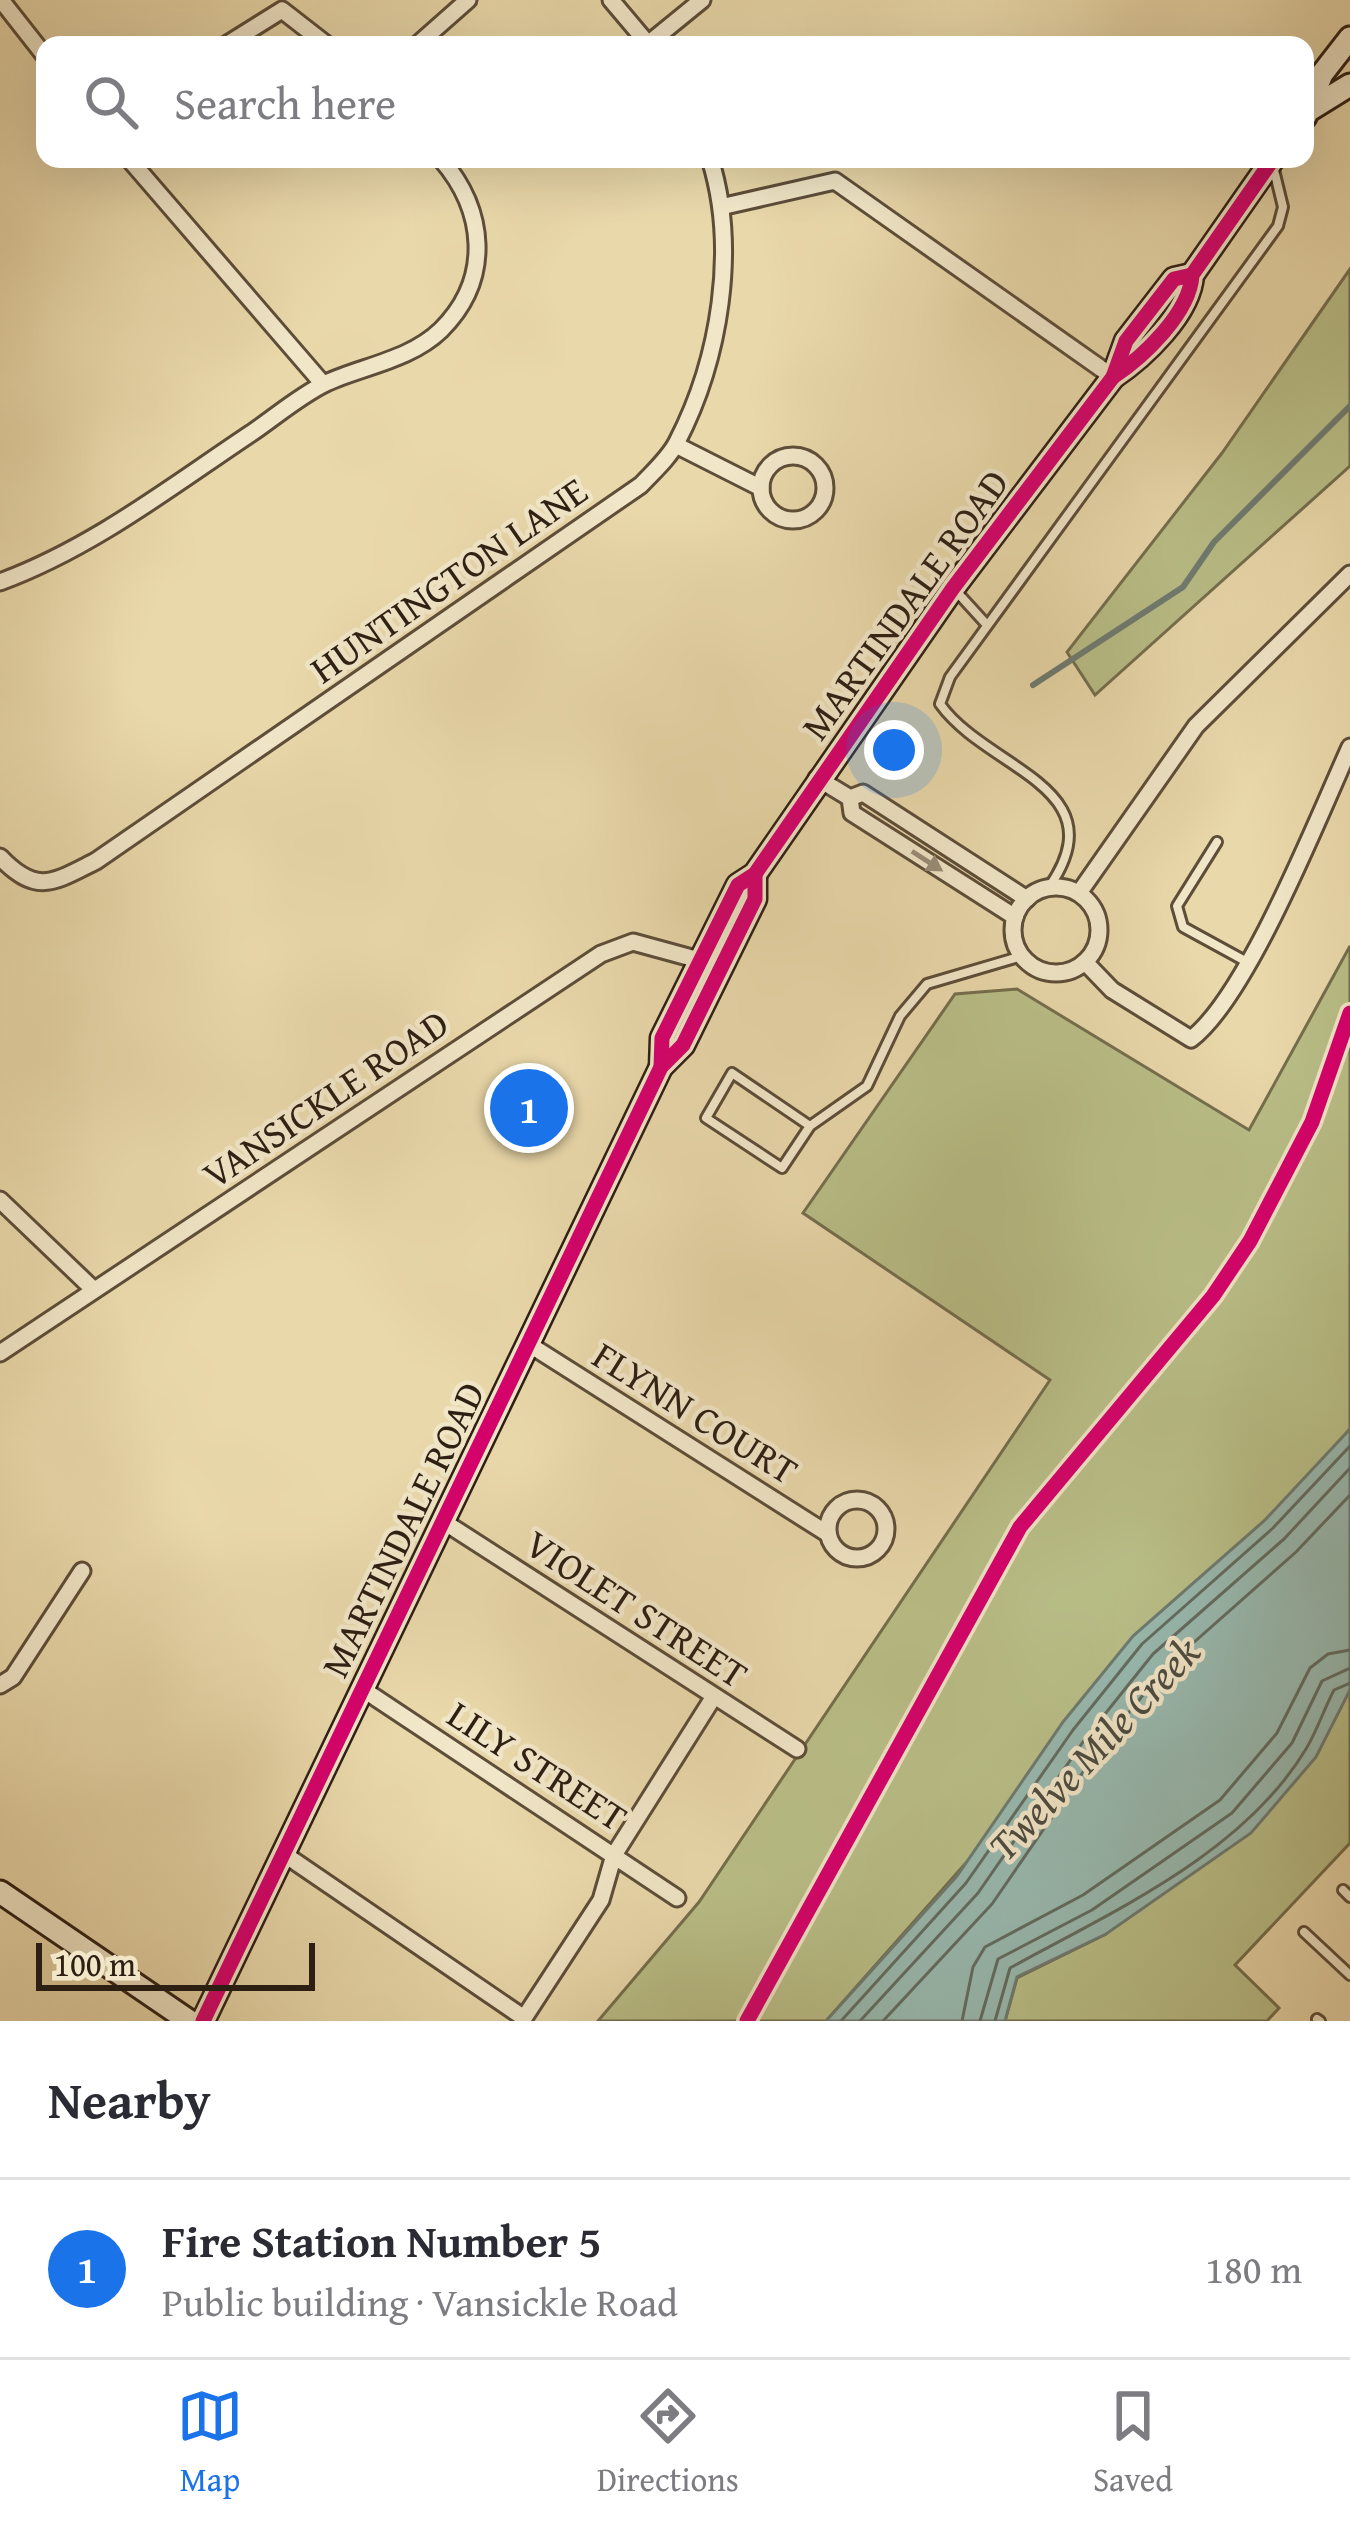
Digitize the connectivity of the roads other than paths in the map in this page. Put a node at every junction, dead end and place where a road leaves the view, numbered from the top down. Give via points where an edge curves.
1 (1, 0) edge
2 (468, 0) edge
3 (611, 0) edge
4 (702, 0) edge
5 (241, 36) edge
6 (316, 36) edge
7 (427, 36) edge
8 (641, 36) edge
9 (659, 36) edge
10 (1350, 38) edge
11 (36, 45) edge
12 (1350, 85) edge
13 (1314, 96) edge
14 (1314, 109) edge
15 (136, 168) edge
16 (449, 168) edge
17 (713, 168) edge
18 (1266, 168) edge
19 (1274, 168) edge
20 (725, 206) junction
21 (1113, 377) junction
22 (323, 384) junction
23 (676, 446) junction
24 (761, 488) junction
25 (1348, 578) edge
26 (0, 582) edge
27 (953, 588) junction
28 (987, 625) junction
29 (1350, 747) edge
30 (817, 778) junction
31 (850, 798) junction
32 (1217, 842) dead end
33 (0, 857) edge
34 (755, 874) junction
35 (1049, 887) junction
36 (1079, 893) junction
37 (1027, 898) junction
38 (1015, 917) junction
39 (1022, 956) junction
40 (699, 960) junction
41 (1085, 962) junction
42 (1247, 962) junction
43 (661, 1067) junction
44 (810, 1126) junction
45 (0, 1200) edge
46 (94, 1290) junction
47 (530, 1345) junction
48 (0, 1353) edge
49 (441, 1520) junction
50 (828, 1534) dead end
51 (82, 1571) dead end
52 (0, 1685) edge
53 (361, 1688) junction
54 (713, 1698) junction
55 (797, 1749) dead end
56 (281, 1852) junction
57 (614, 1855) junction
58 (0, 1892) edge
59 (677, 1898) dead end
60 (1304, 1932) dead end
61 (1350, 1975) edge
62 (188, 2021) edge
63 (203, 2021) edge

1 - 11 street
2 - 7 street
3 - 8 street
4 - 9 street
5 - 6 street via 283,10
10 - 13 main road
12 - 14 main road
15 - 22 street
16 - 22 street via 477,216 479,254 460,303 406,354
17 - 20 street, HUNTINGTON LANE
18 - 21 main road, MARTINDALE ROAD via 1192,275 1174,279 1126,341
19 - 28 lane via 1283,207 1278,226
20 - 21 street via 835,181
20 - 23 street, HUNTINGTON LANE via 718,312
21 - 27 main road, MARTINDALE ROAD
22 - 26 street via 64,559
23 - 24 street
23 - 33 street, HUNTINGTON LANE via 641,485 578,531 96,861 52,884 35,883
24 - 24 street via 767,508 795,520 820,506 826,486 808,459 787,456 768,468
25 - 36 street via 1196,726
27 - 28 lane
27 - 30 main road, MARTINDALE ROAD
28 - 35 lane via 940,704 955,725 1063,807 1070,858
29 - 42 street
30 - 31 street
30 - 34 main road, MARTINDALE ROAD
31 - 37 street via 863,793
31 -> 38 street via 852,813
32 - 42 lane via 1177,906 1183,928
34 - 40 main road, MARTINDALE ROAD via 738,886
34 - 43 main road, MARTINDALE ROAD via 744,920 683,1045
35 - 36 street
35 - 37 street
36 - 41 street via 1099,926
37 - 38 street
38 - 39 street
39 - 41 street via 1059,973
39 - 44 lane via 927,985 900,1016 867,1086
40 - 43 main road, MARTINDALE ROAD via 662,1038
40 - 46 street, VANSICKLE ROAD via 633,942 601,954
41 - 42 street via 1112,990 1191,1040 1231,995
43 - 47 main road, MARTINDALE ROAD
44 - 44 lane via 732,1073 706,1118 782,1168
45 - 46 street
46 - 48 street, VANSICKLE ROAD
47 - 49 main road, MARTINDALE ROAD
47 - 50 street, FLYNN COURT
49 - 53 main road, MARTINDALE ROAD
49 - 54 street, VIOLET STREET
51 - 52 street
53 - 56 main road, MARTINDALE ROAD
53 - 57 street, LILY STREET
54 - 55 street, VIOLET STREET
54 - 57 street
56 - 57 street via 524,2018 601,1900
56 - 63 main road, MARTINDALE ROAD
57 - 59 street, LILY STREET
58 - 62 main road
60 - 61 lane

